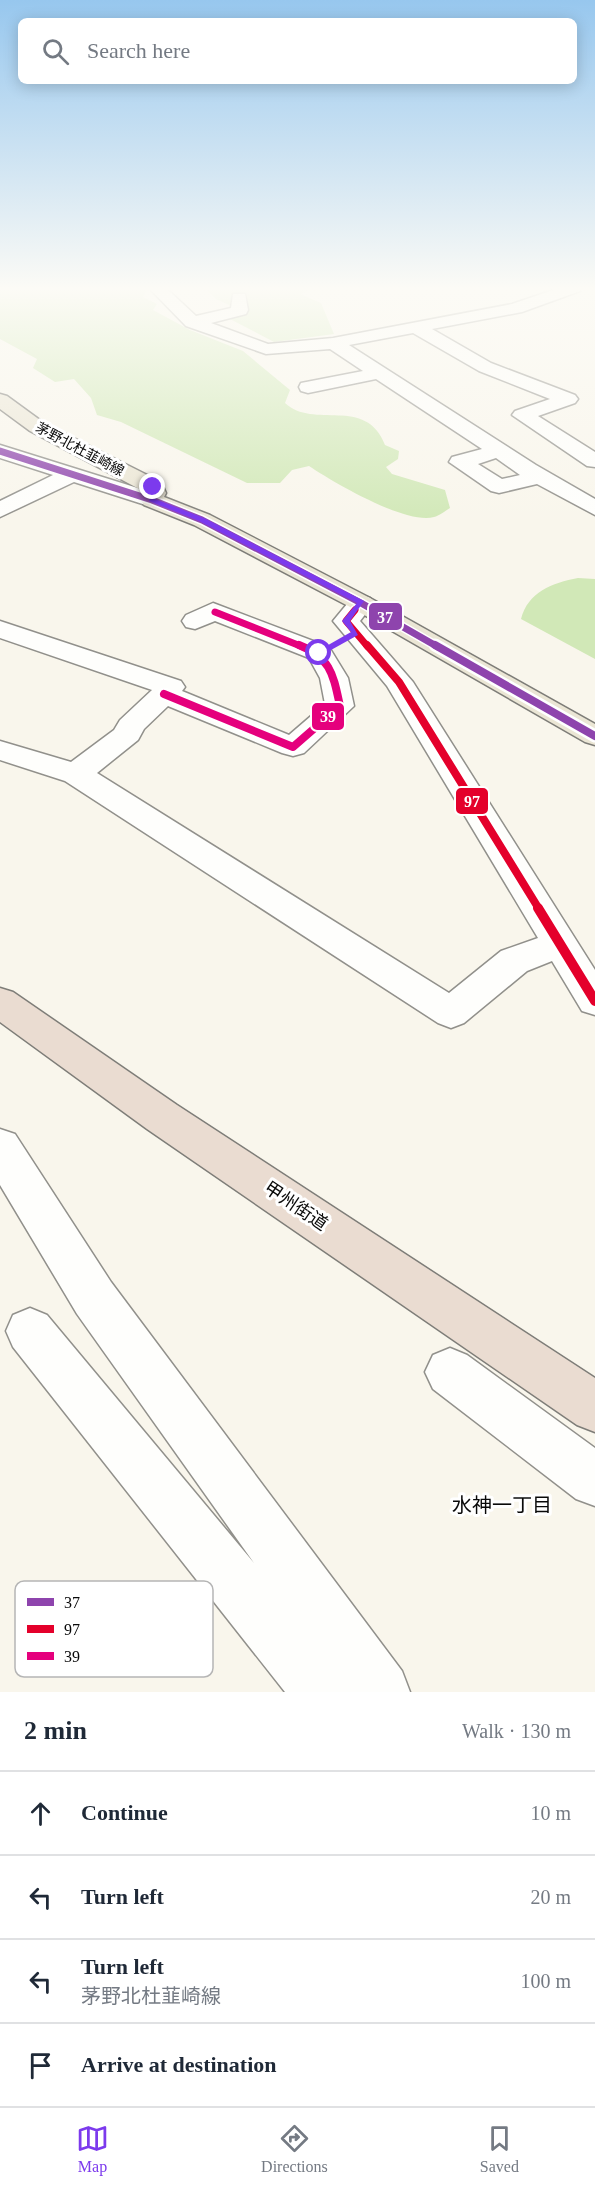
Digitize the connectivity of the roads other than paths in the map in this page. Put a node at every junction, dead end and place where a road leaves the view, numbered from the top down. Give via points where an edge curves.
1 (369, 367) edge
2 (485, 367) edge
3 (379, 374) junction
4 (308, 387) dead end
5 (0, 400) edge
6 (0, 451) edge
7 (499, 451) junction
8 (592, 459) edge
9 (533, 473) junction
10 (73, 474) junction
11 (152, 500) junction
12 (595, 508) edge
13 (0, 510) edge
14 (358, 618) junction
15 (195, 621) dead end
16 (0, 629) edge
17 (319, 653) junction
18 (164, 694) junction
19 (595, 736) edge
20 (0, 750) edge
21 (76, 774) junction
22 (560, 944) junction
23 (595, 1001) edge
24 (0, 1002) edge
25 (0, 1147) edge
26 (30, 1331) dead end
27 (450, 1372) dead end
28 (595, 1407) edge
29 (595, 1480) edge
30 (320, 1692) edge
31 (381, 1692) edge

1 - 3 street
2 - 8 street via 568,399 522,415
3 - 4 street
3 - 7 street
5 - 11 main road, 茅野北杜韮崎線 via 37,427 153,487
6 - 10 street
7 - 9 street
7 - 9 street via 460,462 499,486
8 - 9 street
9 - 12 street
10 - 11 street
10 - 13 street
11 - 14 main road via 202,520
14 - 17 street
14 - 19 main road
14 - 22 street
15 - 17 street via 213,611
16 - 18 street via 171,687
17 - 18 street via 334,678 340,706 294,747
18 - 21 street via 130,726 128,735
20 - 21 street
21 - 22 street via 451,1013 514,961
22 - 23 street
24 - 28 highway, 甲州街道 via 162,1117
25 - 31 street via 94,1298
26 - 30 street
27 - 29 street

